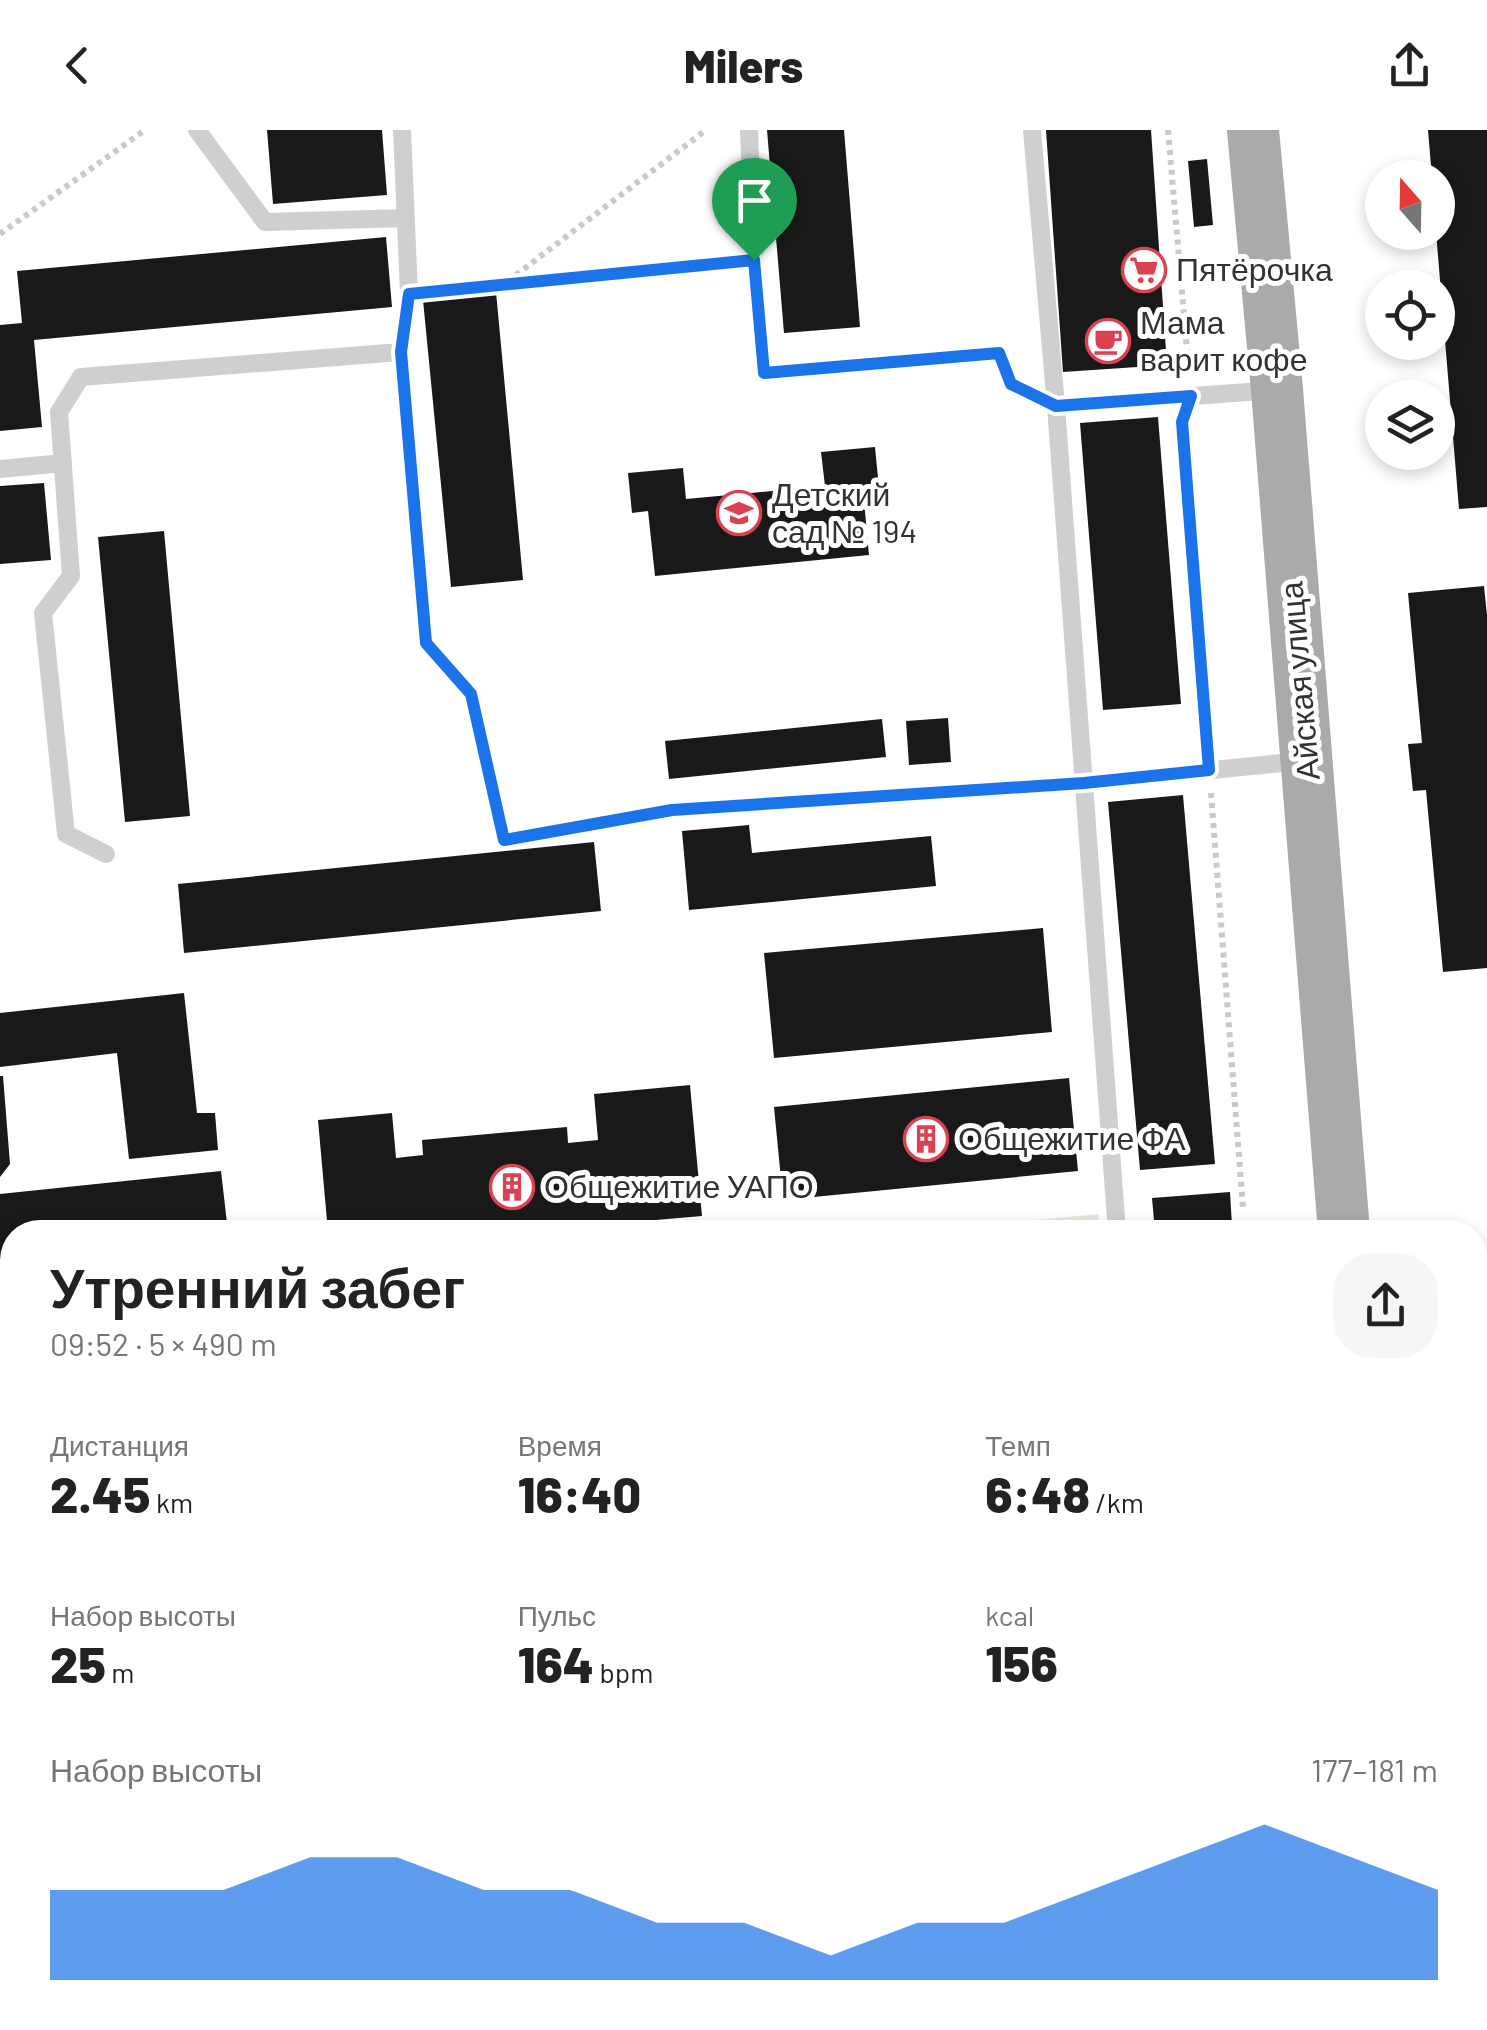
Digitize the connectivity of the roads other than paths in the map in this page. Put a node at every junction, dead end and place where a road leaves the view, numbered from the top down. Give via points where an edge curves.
1 (197, 130) edge
2 (402, 130) edge
3 (749, 130) edge
4 (1032, 130) edge
5 (1252, 130) edge
6 (406, 218) junction
7 (401, 352) junction
8 (764, 373) road end
9 (1276, 390) junction
10 (1056, 406) junction
11 (62, 463) junction
12 (0, 469) edge
13 (1306, 761) junction
14 (1084, 783) junction
15 (672, 810) road end
16 (504, 840) road end
17 (106, 854) dead end
18 (1116, 1220) edge
19 (1343, 1220) edge

1 - 6 lane via 265,222
2 - 6 lane
3 - 8 lane
4 - 10 lane
5 - 9 main road, Айская улица
6 - 7 lane via 409,294
7 - 11 lane via 80,377 59,412
7 - 16 lane via 426,643 471,694
9 - 10 lane
9 - 13 main road, Айская улица
10 - 14 lane
11 - 12 lane
11 - 17 lane via 71,576 44,613 66,834
13 - 14 lane
13 - 19 main road, Айская улица
14 - 15 lane
14 - 18 lane

